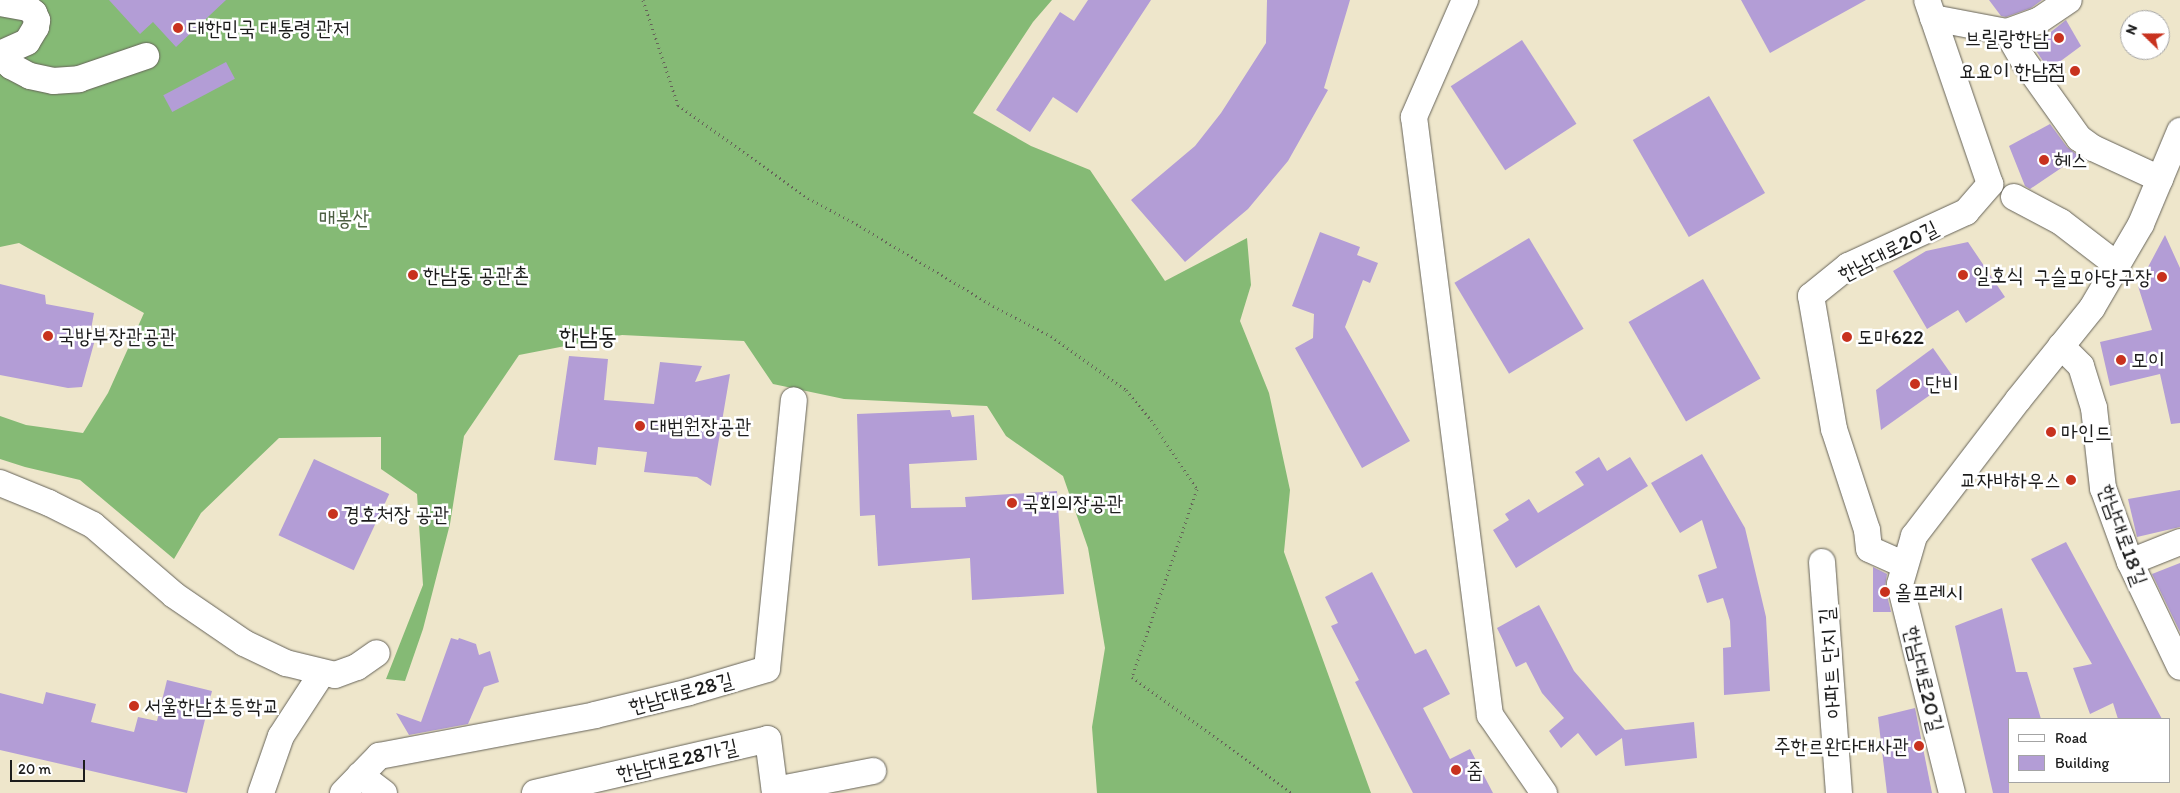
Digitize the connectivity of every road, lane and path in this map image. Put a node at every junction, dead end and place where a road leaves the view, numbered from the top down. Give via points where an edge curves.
1 (643, 0) edge
2 (1465, 0) edge
3 (2069, 0) edge
4 (0, 2) edge
5 (1930, 9) edge
6 (2007, 32) junction
7 (0, 55) edge
8 (146, 56) dead end
9 (2180, 131) edge
10 (2160, 180) junction
11 (2014, 197) dead end
12 (2117, 265) junction
13 (2060, 346) junction
14 (794, 400) dead end
15 (0, 483) edge
16 (2180, 542) edge
17 (1822, 562) dead end
18 (2130, 562) junction
19 (1905, 565) junction
20 (377, 653) dead end
21 (2180, 667) edge
22 (322, 673) junction
23 (873, 771) dead end
24 (352, 784) edge
25 (775, 792) edge
26 (261, 793) edge
27 (384, 793) edge
28 (535, 793) edge
29 (1292, 793) edge
30 (1544, 793) edge
31 (1839, 793) edge
32 (1952, 793) edge

1 - 29 path via 678,105 808,198 993,306 1051,336 1126,390 1151,420 1196,489 1132,677
2 - 30 street via 1414,117 1490,715
3 - 6 street via 2038,21
4 - 7 street via 28,8 37,20 26,42
5 - 6 street, 한남대로20길
5 - 19 street, 한남대로20길 via 1990,184 1966,212 1848,266 1811,296 1834,430 1867,530 1869,549
6 - 10 street via 2079,138
7 - 8 street via 11,66 30,76 52,81 79,79
9 - 10 street, 한남대로20길
10 - 12 street, 한남대로20길
11 - 12 street via 2061,222
12 - 13 street, 한남대로20길 via 2092,308
13 - 18 street, 한남대로18길 via 2081,366 2094,408 2103,488
13 - 19 street, 한남대로20길 via 1914,536
14 - 24 street, 한남대로28길 via 767,669 596,716 379,756
15 - 22 street via 94,525 174,595 244,643 286,664
16 - 18 street
17 - 31 street, 아파트 단지 길
18 - 21 street, 한남대로18길
19 - 32 street, 한남대로20길 via 1900,584
20 - 22 street via 357,667 335,675
22 - 26 street via 281,736
23 - 25 street, 한남대로28가길
24 - 27 street
25 - 28 street, 한남대로28가길 via 768,739

